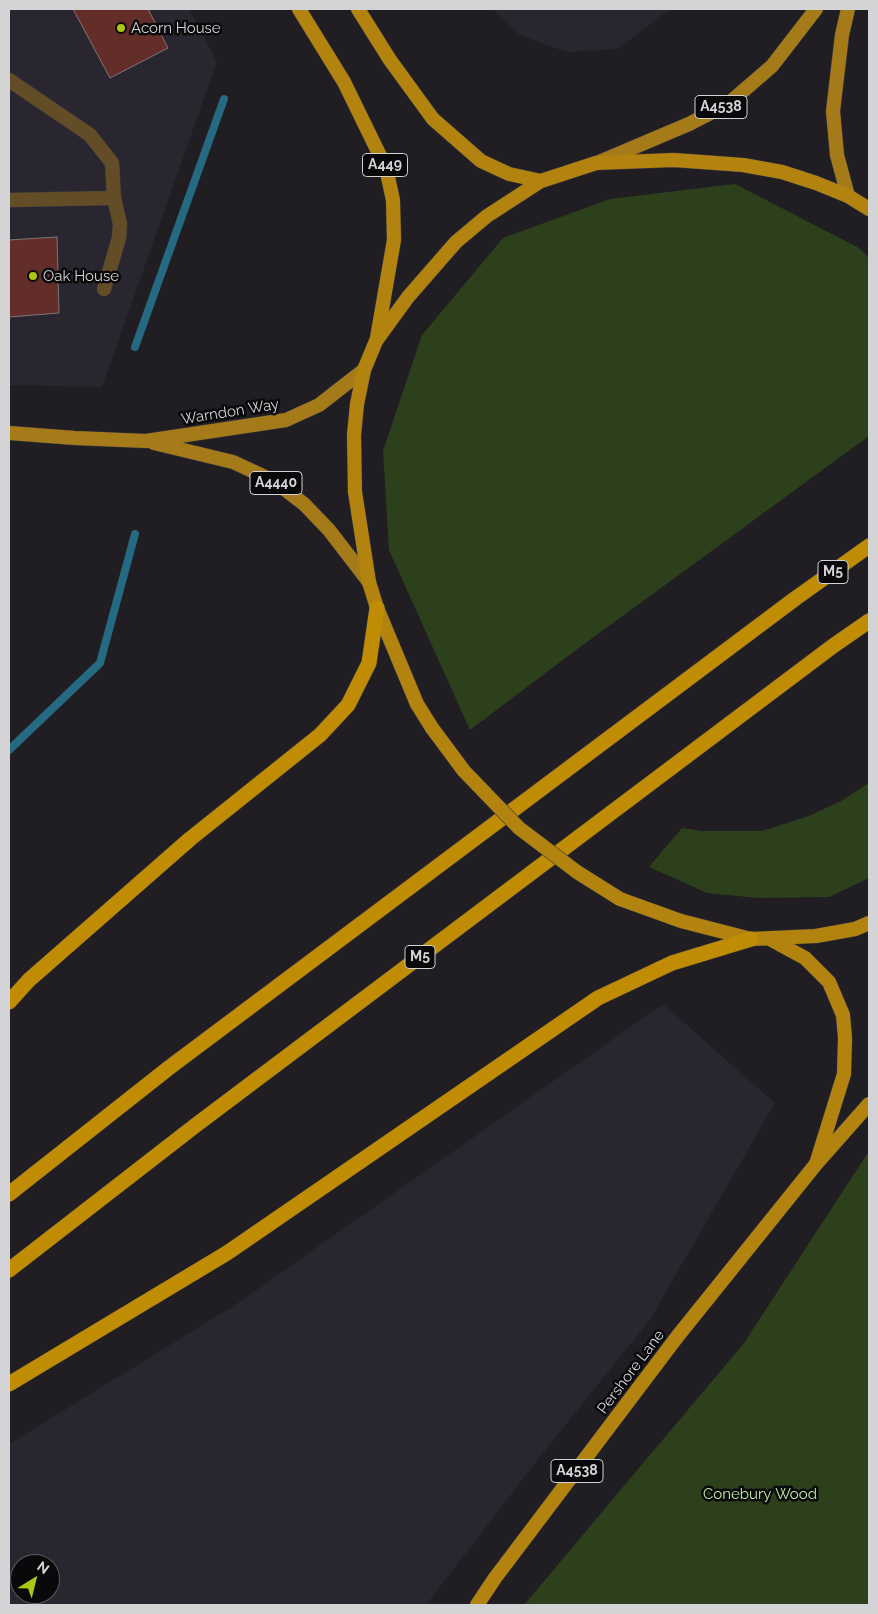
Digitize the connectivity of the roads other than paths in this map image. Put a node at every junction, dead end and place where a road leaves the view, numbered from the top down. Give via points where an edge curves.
1 (299, 9) edge
2 (358, 9) edge
3 (816, 9) edge
4 (848, 9) edge
5 (9, 80) edge
6 (596, 163) junction
7 (541, 181) junction
8 (848, 196) junction
9 (114, 198) junction
10 (9, 200) edge
11 (869, 209) edge
12 (104, 289) dead end
13 (376, 342) junction
14 (364, 370) junction
15 (9, 433) edge
16 (146, 441) junction
17 (869, 546) edge
18 (369, 582) junction
19 (377, 608) junction
20 (869, 621) edge
21 (869, 923) edge
22 (751, 939) junction
23 (770, 939) junction
24 (9, 1002) edge
25 (869, 1104) edge
26 (816, 1164) junction
27 (9, 1194) edge
28 (9, 1270) edge
29 (9, 1384) edge
30 (477, 1605) edge

1 - 13 highway, A449 via 344,82 386,168 393,200 394,240
2 - 7 highway via 433,119 481,160 509,174
3 - 6 main road, A4538 via 772,66 728,104
4 - 8 main road via 833,111 837,155
5 - 9 street via 90,135 112,162
6 - 7 highway
6 - 8 highway via 674,160 743,165 782,172
7 - 13 highway via 487,216 456,242 408,297
8 - 11 highway
9 - 10 street
9 - 12 street via 120,224 119,238
13 - 14 highway
14 - 16 main road, Warndon Way / A4440 via 319,405 286,420
14 - 18 highway via 357,404 354,454 355,492
15 - 16 main road, Warndon Way / A4440
16 - 18 main road, Warndon Way / A4440 via 233,462 274,482 317,517
17 - 27 highway, M5 via 186,1055
18 - 19 highway
19 - 22 highway, bridge via 417,704 432,728 464,771 519,828 577,872 620,899 681,922
19 - 24 highway via 369,663 348,705 320,735 190,839 29,980
20 - 28 highway, M5 via 204,1119
21 - 23 highway via 816,936
22 - 23 highway
22 - 29 highway via 672,963 598,998 227,1253
23 - 26 highway, Pershore Lane / A4538 via 805,958 829,982 843,1015 844,1074
25 - 26 highway, Pershore Lane / A4538
26 - 30 highway, Pershore Lane / A4538 via 677,1338

